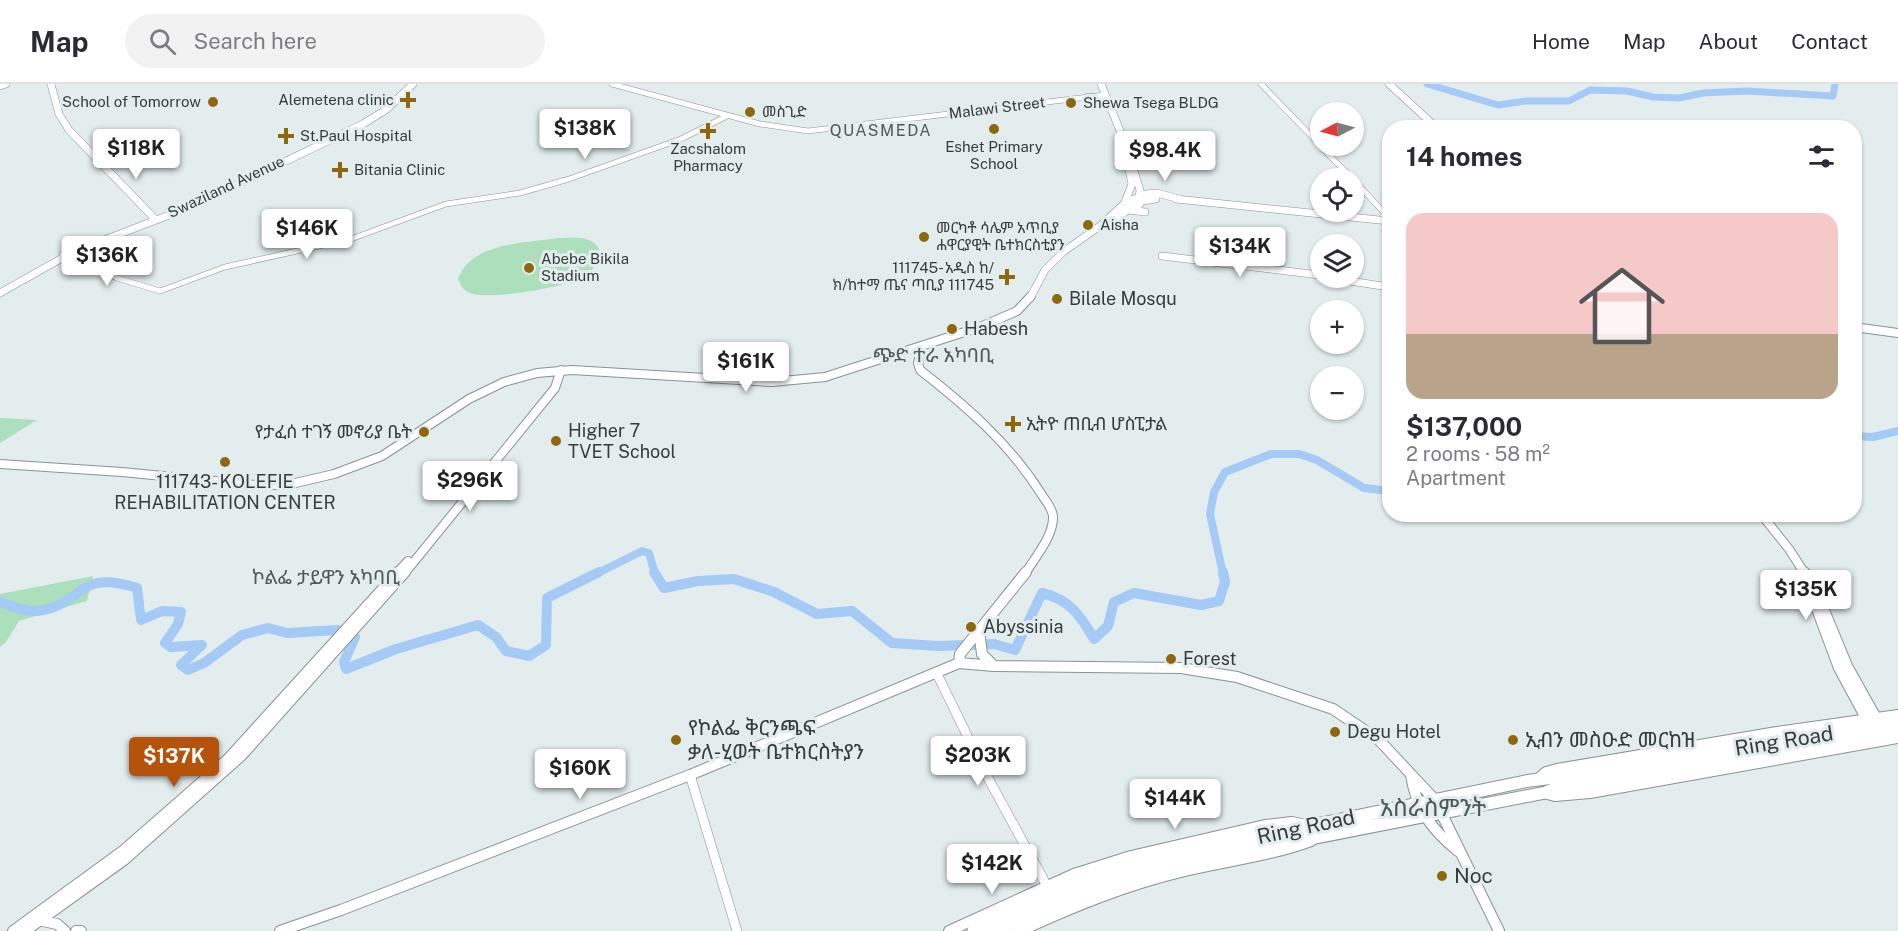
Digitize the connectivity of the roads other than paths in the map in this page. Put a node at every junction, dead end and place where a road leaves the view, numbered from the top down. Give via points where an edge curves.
1 (6, 84) edge
2 (51, 84) edge
3 (409, 84) edge
4 (612, 84) edge
5 (1261, 84) edge
6 (1389, 84) edge
7 (1099, 85) edge
8 (0, 86) edge
9 (1090, 96) junction
10 (1102, 97) junction
11 (727, 116) junction
12 (1428, 120) edge
13 (1310, 135) edge
14 (1331, 156) edge
15 (1342, 168) edge
16 (1135, 180) junction
17 (1364, 191) edge
18 (1141, 194) junction
19 (1165, 194) junction
20 (1179, 199) junction
21 (1127, 207) junction
22 (1382, 211) edge
23 (1145, 212) dead end
24 (154, 218) junction
25 (1382, 218) edge
26 (1100, 226) junction
27 (63, 255) junction
28 (1162, 257) dead end
29 (1310, 274) edge
30 (1364, 282) edge
31 (1364, 283) edge
32 (1382, 285) edge
33 (1382, 285) edge
34 (0, 290) edge
35 (1862, 328) edge
36 (1898, 333) edge
37 (922, 347) junction
38 (561, 370) junction
39 (0, 464) edge
40 (1762, 522) edge
41 (1767, 522) edge
42 (977, 637) junction
43 (959, 658) junction
44 (994, 666) junction
45 (937, 674) junction
46 (1898, 715) edge
47 (1871, 719) junction
48 (1898, 723) edge
49 (1898, 731) edge
50 (1898, 738) edge
51 (690, 775) junction
52 (1411, 775) junction
53 (1537, 780) junction
54 (1543, 793) junction
55 (1435, 800) junction
56 (1419, 810) junction
57 (1443, 812) junction
58 (1312, 831) junction
59 (1458, 851) junction
60 (1047, 886) junction
61 (35, 919) junction
62 (12, 931) edge
63 (25, 931) edge
64 (65, 931) edge
65 (76, 931) edge
66 (81, 931) edge
67 (280, 931) edge
68 (737, 931) edge
69 (949, 931) edge
70 (974, 931) edge
71 (998, 931) edge
72 (1020, 931) edge
73 (1499, 931) edge

1 - 8 main road
2 - 24 main road via 63,121
3 - 24 main road, Swaziland Avenue via 367,121 213,196
3 - 27 main road via 391,106 363,124 203,202
4 - 11 street, Malawi Street
5 - 13 street
6 - 12 main road
7 - 9 main road
7 - 10 main road
9 - 10 main road
9 - 11 street, Malawi Street via 811,131
10 - 16 main road
11 - 27 street via 681,139 569,179 520,193 446,204 351,239 225,267 160,291
14 - 15 street
16 - 18 main road
16 - 19 main road
16 - 21 main road
17 - 22 street
18 - 19 main road
18 - 21 main road via 1139,200
19 - 20 main road
20 - 21 main road via 1142,201 1138,206
20 - 25 main road
21 - 23 main road
21 - 26 main road
21 - 26 main road via 1113,207
24 - 27 main road, Swaziland Avenue
24 - 34 main road via 68,250
26 - 37 main road via 1045,270 1028,301 1017,311
27 - 34 main road
28 - 29 main road
30 - 33 main road
31 - 32 main road
35 - 36 main road
37 - 38 main road via 825,378 793,381
37 - 42 main road via 920,370 994,432 1052,511 1050,532 1036,556
38 - 39 main road via 519,377 496,386 469,399 382,456 297,483 255,485
38 - 61 main road via 555,388 541,408 482,472 412,565 350,629 260,737 124,860
40 - 47 main road via 1784,549 1809,591 1839,668
41 - 47 main road via 1817,593
42 - 43 main road
42 - 44 main road via 982,654
43 - 44 main road
43 - 45 main road
44 - 52 main road via 1181,668 1237,677 1333,709 1379,740
45 - 51 main road
45 - 60 street
46 - 47 main road
47 - 53 main road via 1557,769
48 - 53 highway, Ring Road
49 - 54 highway, Ring Road
50 - 54 main road via 1590,793
51 - 67 main road
51 - 68 street
52 - 55 main road
52 - 56 main road
53 - 55 highway, Ring Road
54 - 57 highway, Ring Road
55 - 56 highway, Ring Road
55 - 57 main road
56 - 57 highway, Ring Road
56 - 58 highway, Ring Road
56 - 59 main road
57 - 59 main road
58 - 60 main road via 1292,822 1277,823 1131,856
58 - 70 highway, Ring Road via 1144,861 1054,894
58 - 71 highway, Ring Road via 1124,878
58 - 72 main road via 1308,844 1122,888
59 - 73 main road
60 - 69 main road
61 - 62 main road
61 - 63 main road
61 - 64 main road via 57,924
65 - 66 main road

